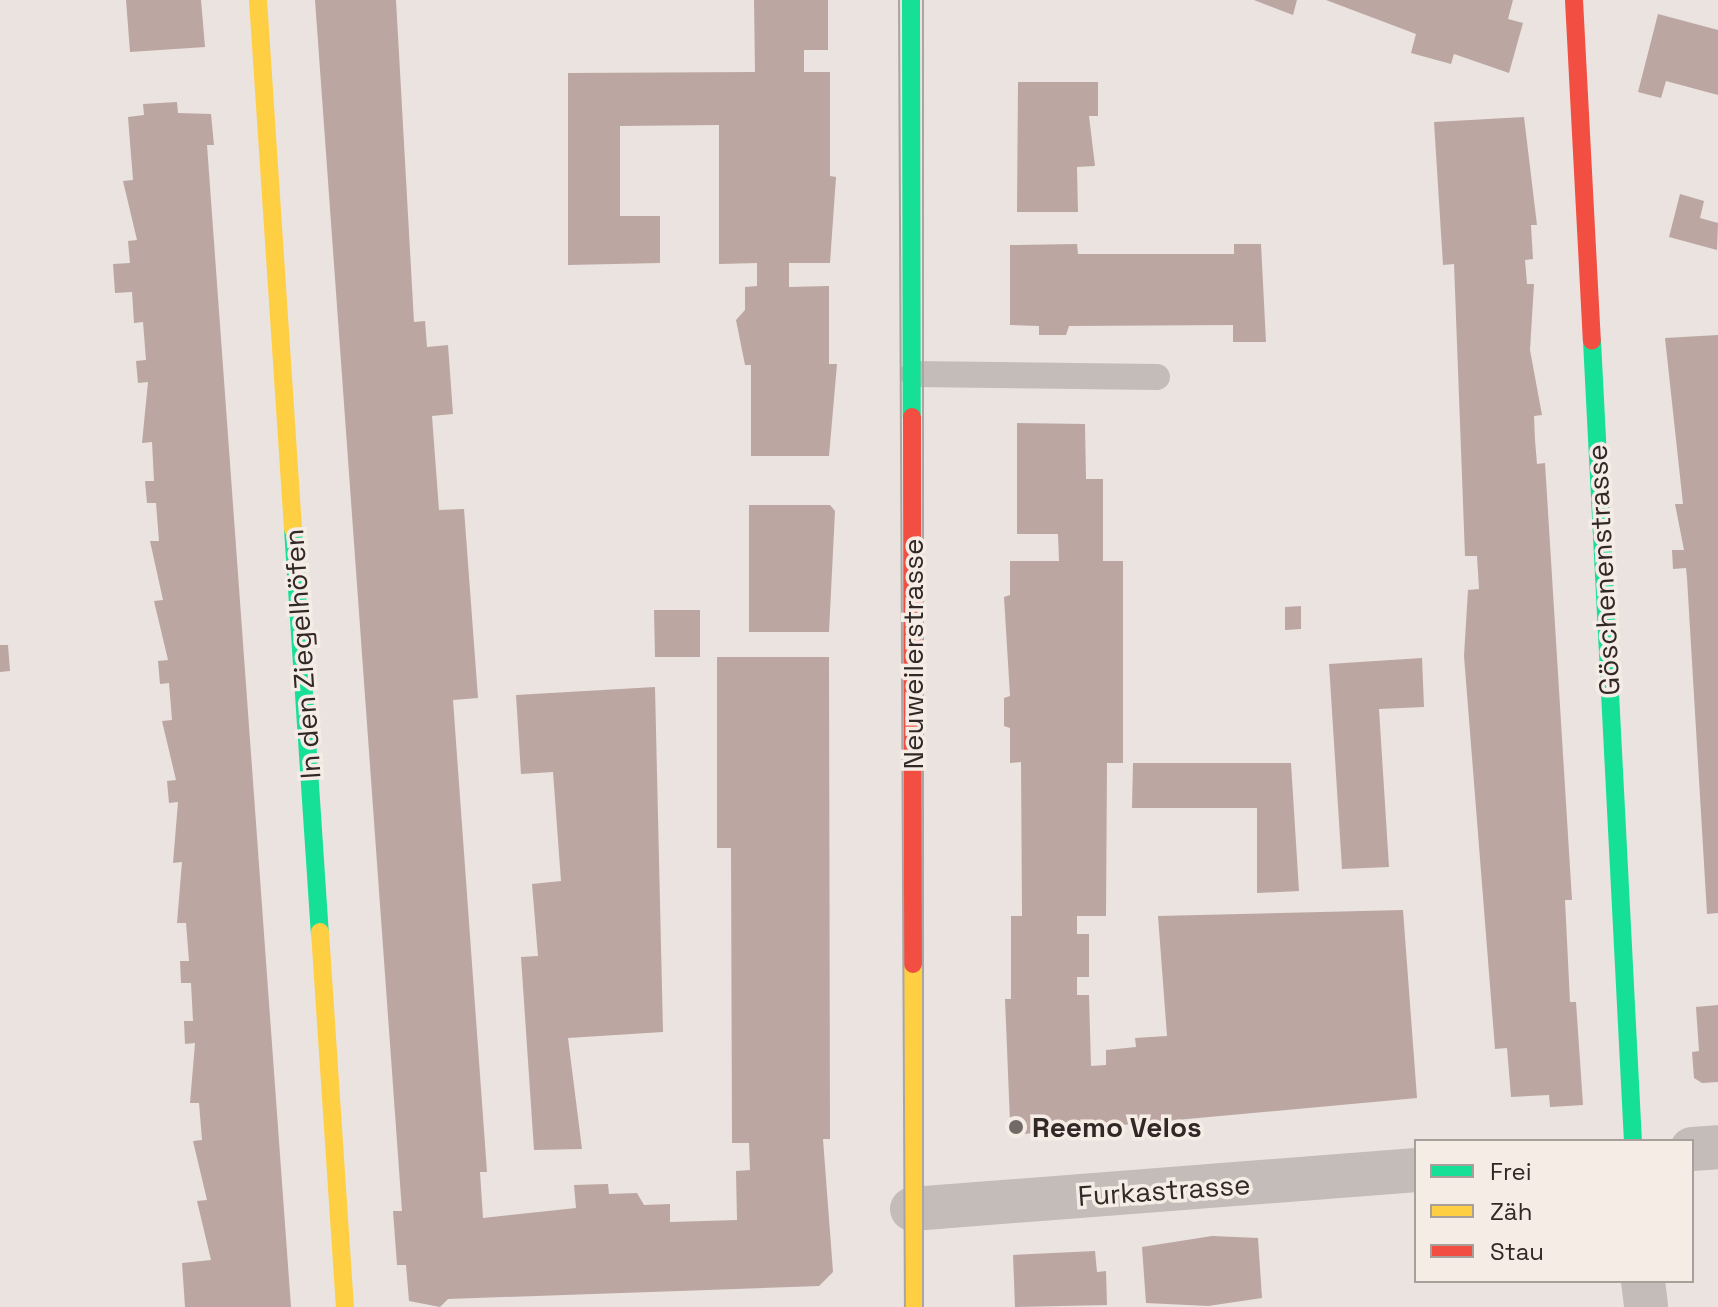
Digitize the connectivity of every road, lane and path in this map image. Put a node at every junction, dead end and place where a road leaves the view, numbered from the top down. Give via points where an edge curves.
1 (258, 0) edge
2 (911, 0) edge
3 (1574, 0) edge
4 (913, 374) junction
5 (1157, 377) dead end
6 (1633, 1139) edge
7 (1718, 1147) edge
8 (1694, 1149) edge
9 (1414, 1170) edge
10 (912, 1209) junction
11 (1643, 1283) edge
12 (345, 1307) edge
13 (914, 1307) edge
14 (1646, 1307) edge

1 - 12 street, In den Ziegelhöfen
2 - 4 street, Neuweilerstrasse
3 - 6 street, Göschenenstrasse
4 - 5 lane
4 - 10 street, Neuweilerstrasse
7 - 8 street
9 - 10 street, Furkastrasse
10 - 13 street, Neuweilerstrasse
11 - 14 street

